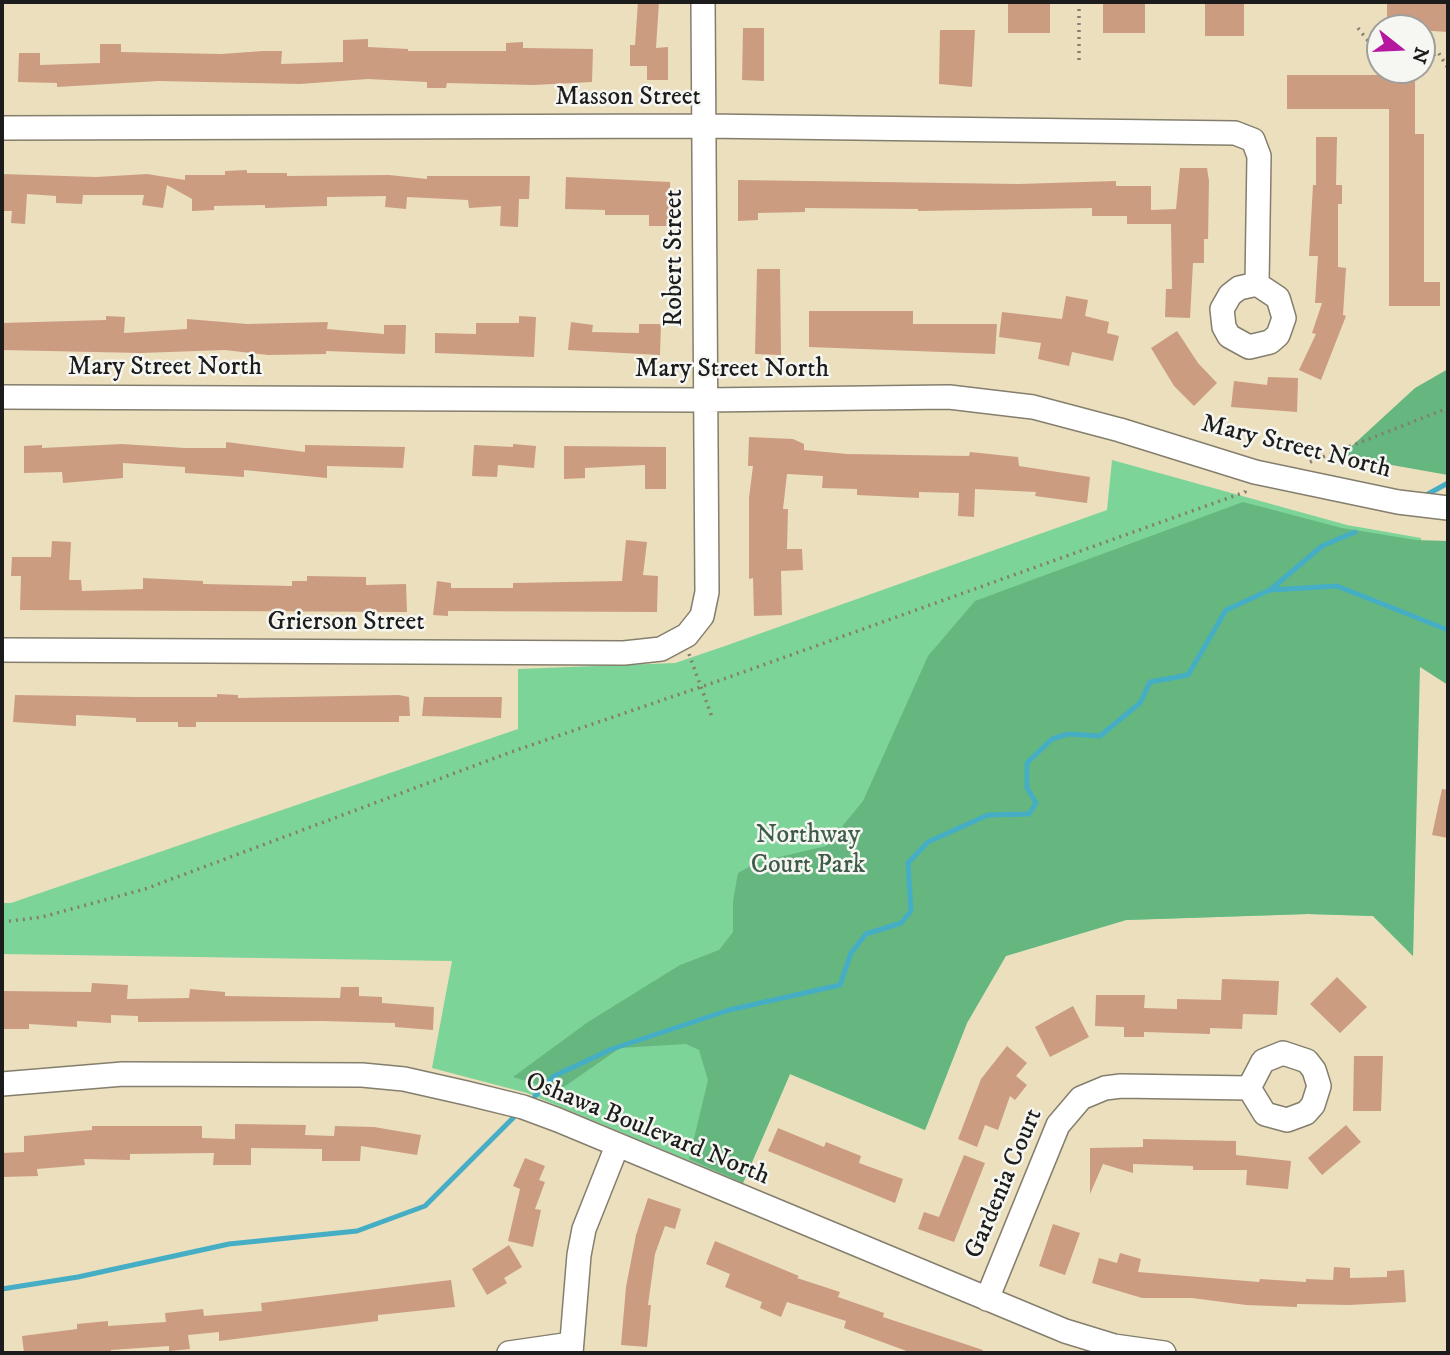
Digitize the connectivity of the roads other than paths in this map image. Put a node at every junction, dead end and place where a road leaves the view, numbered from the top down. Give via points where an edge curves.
1 (703, 2) edge
2 (704, 126) junction
3 (2, 128) edge
4 (1257, 284) dead end
5 (2, 397) edge
6 (705, 400) junction
7 (1448, 509) edge
8 (684, 637) joint
9 (2, 650) edge
10 (2, 1084) edge
11 (1249, 1088) dead end
12 (617, 1146) junction
13 (987, 1299) junction
14 (571, 1349) edge
15 (509, 1353) edge
16 (1164, 1353) edge

1 - 2 street, Robert Street
2 - 3 street, Masson Street
2 - 4 street, Masson Street via 1235,133 1253,141 1259,156
2 - 6 street, Robert Street
5 - 6 street, Mary Street North
6 - 7 street, Mary Street North via 949,397 1033,407 1255,472
6 - 8 street, Robert Street via 707,592 702,616
8 - 9 street, Grierson Street via 661,649 624,653
10 - 12 street, Oshawa Boulevard North via 122,1074 362,1074 404,1079 523,1107
11 - 13 street, Gardenia Court via 1121,1086 1105,1087 1081,1098 1058,1125
12 - 13 street, Oshawa Boulevard North
12 - 14 street via 584,1229
13 - 16 street, Oshawa Boulevard North via 1114,1346
14 - 15 street

